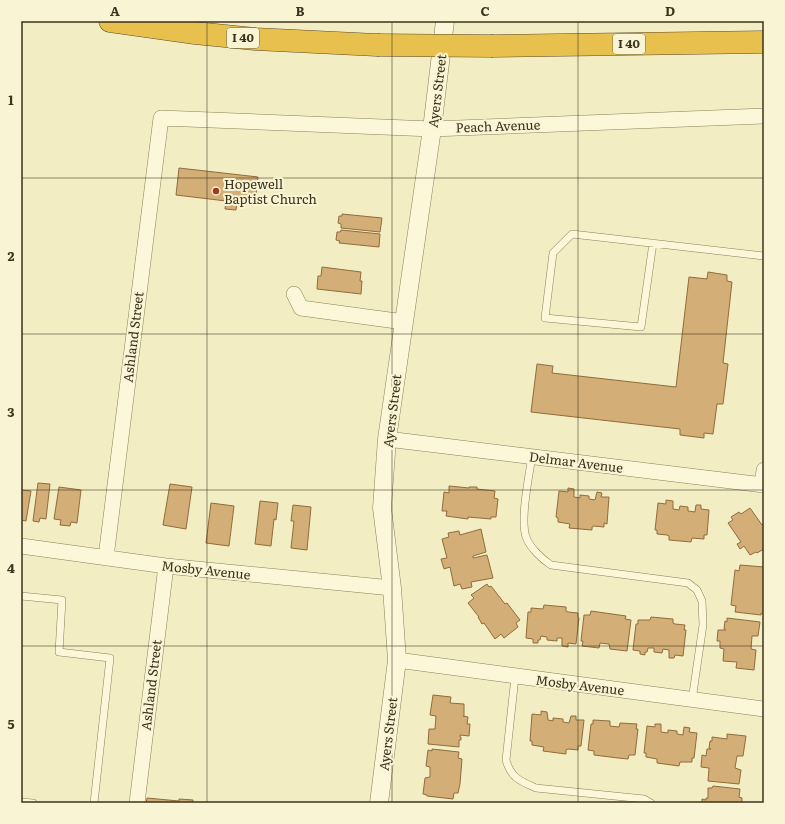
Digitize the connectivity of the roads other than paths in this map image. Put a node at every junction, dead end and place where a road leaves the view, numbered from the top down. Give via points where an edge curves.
1 (110, 21) edge
2 (445, 21) edge
3 (764, 42) edge
4 (764, 116) edge
5 (161, 118) joint
6 (432, 129) junction
7 (653, 243) junction
8 (764, 256) edge
9 (294, 294) dead end
10 (404, 322) junction
11 (387, 438) junction
12 (532, 456) junction
13 (763, 480) edge
14 (21, 546) edge
15 (106, 557) junction
16 (166, 566) junction
17 (392, 588) junction
18 (21, 596) edge
19 (397, 660) junction
20 (515, 677) junction
21 (692, 700) junction
22 (764, 709) edge
23 (21, 802) edge
24 (33, 803) edge
25 (94, 803) edge
26 (137, 803) edge
27 (379, 803) edge
28 (651, 803) edge

1 - 3 highway, I 40, bridge via 256,39 377,45
2 - 6 street, Ayers Street
4 - 6 street, Peach Avenue
5 - 6 street, Peach Avenue
5 - 15 street, Ashland Street
6 - 10 street, Ayers Street
7 - 7 lane via 572,234 553,253 544,318 641,327
7 - 8 lane
9 - 10 street via 301,308
10 - 11 street, Ayers Street
11 - 12 street, Delmar Avenue
11 - 17 street, Ayers Street via 382,508
12 - 13 street, Delmar Avenue
12 - 21 lane via 524,526 527,538 538,556 551,565 688,583 697,590 702,601 703,625
14 - 15 street, Mosby Avenue
15 - 16 street, Mosby Avenue
16 - 17 street, Mosby Avenue
16 - 26 street, Ashland Street
17 - 19 street, Ayers Street
18 - 25 lane via 62,600 59,652 110,658
19 - 20 street, Mosby Avenue
19 - 27 street, Ayers Street
20 - 21 street, Mosby Avenue
20 - 28 lane via 506,760 509,771 520,782 536,788 644,799
21 - 22 street, Mosby Avenue
23 - 24 lane

